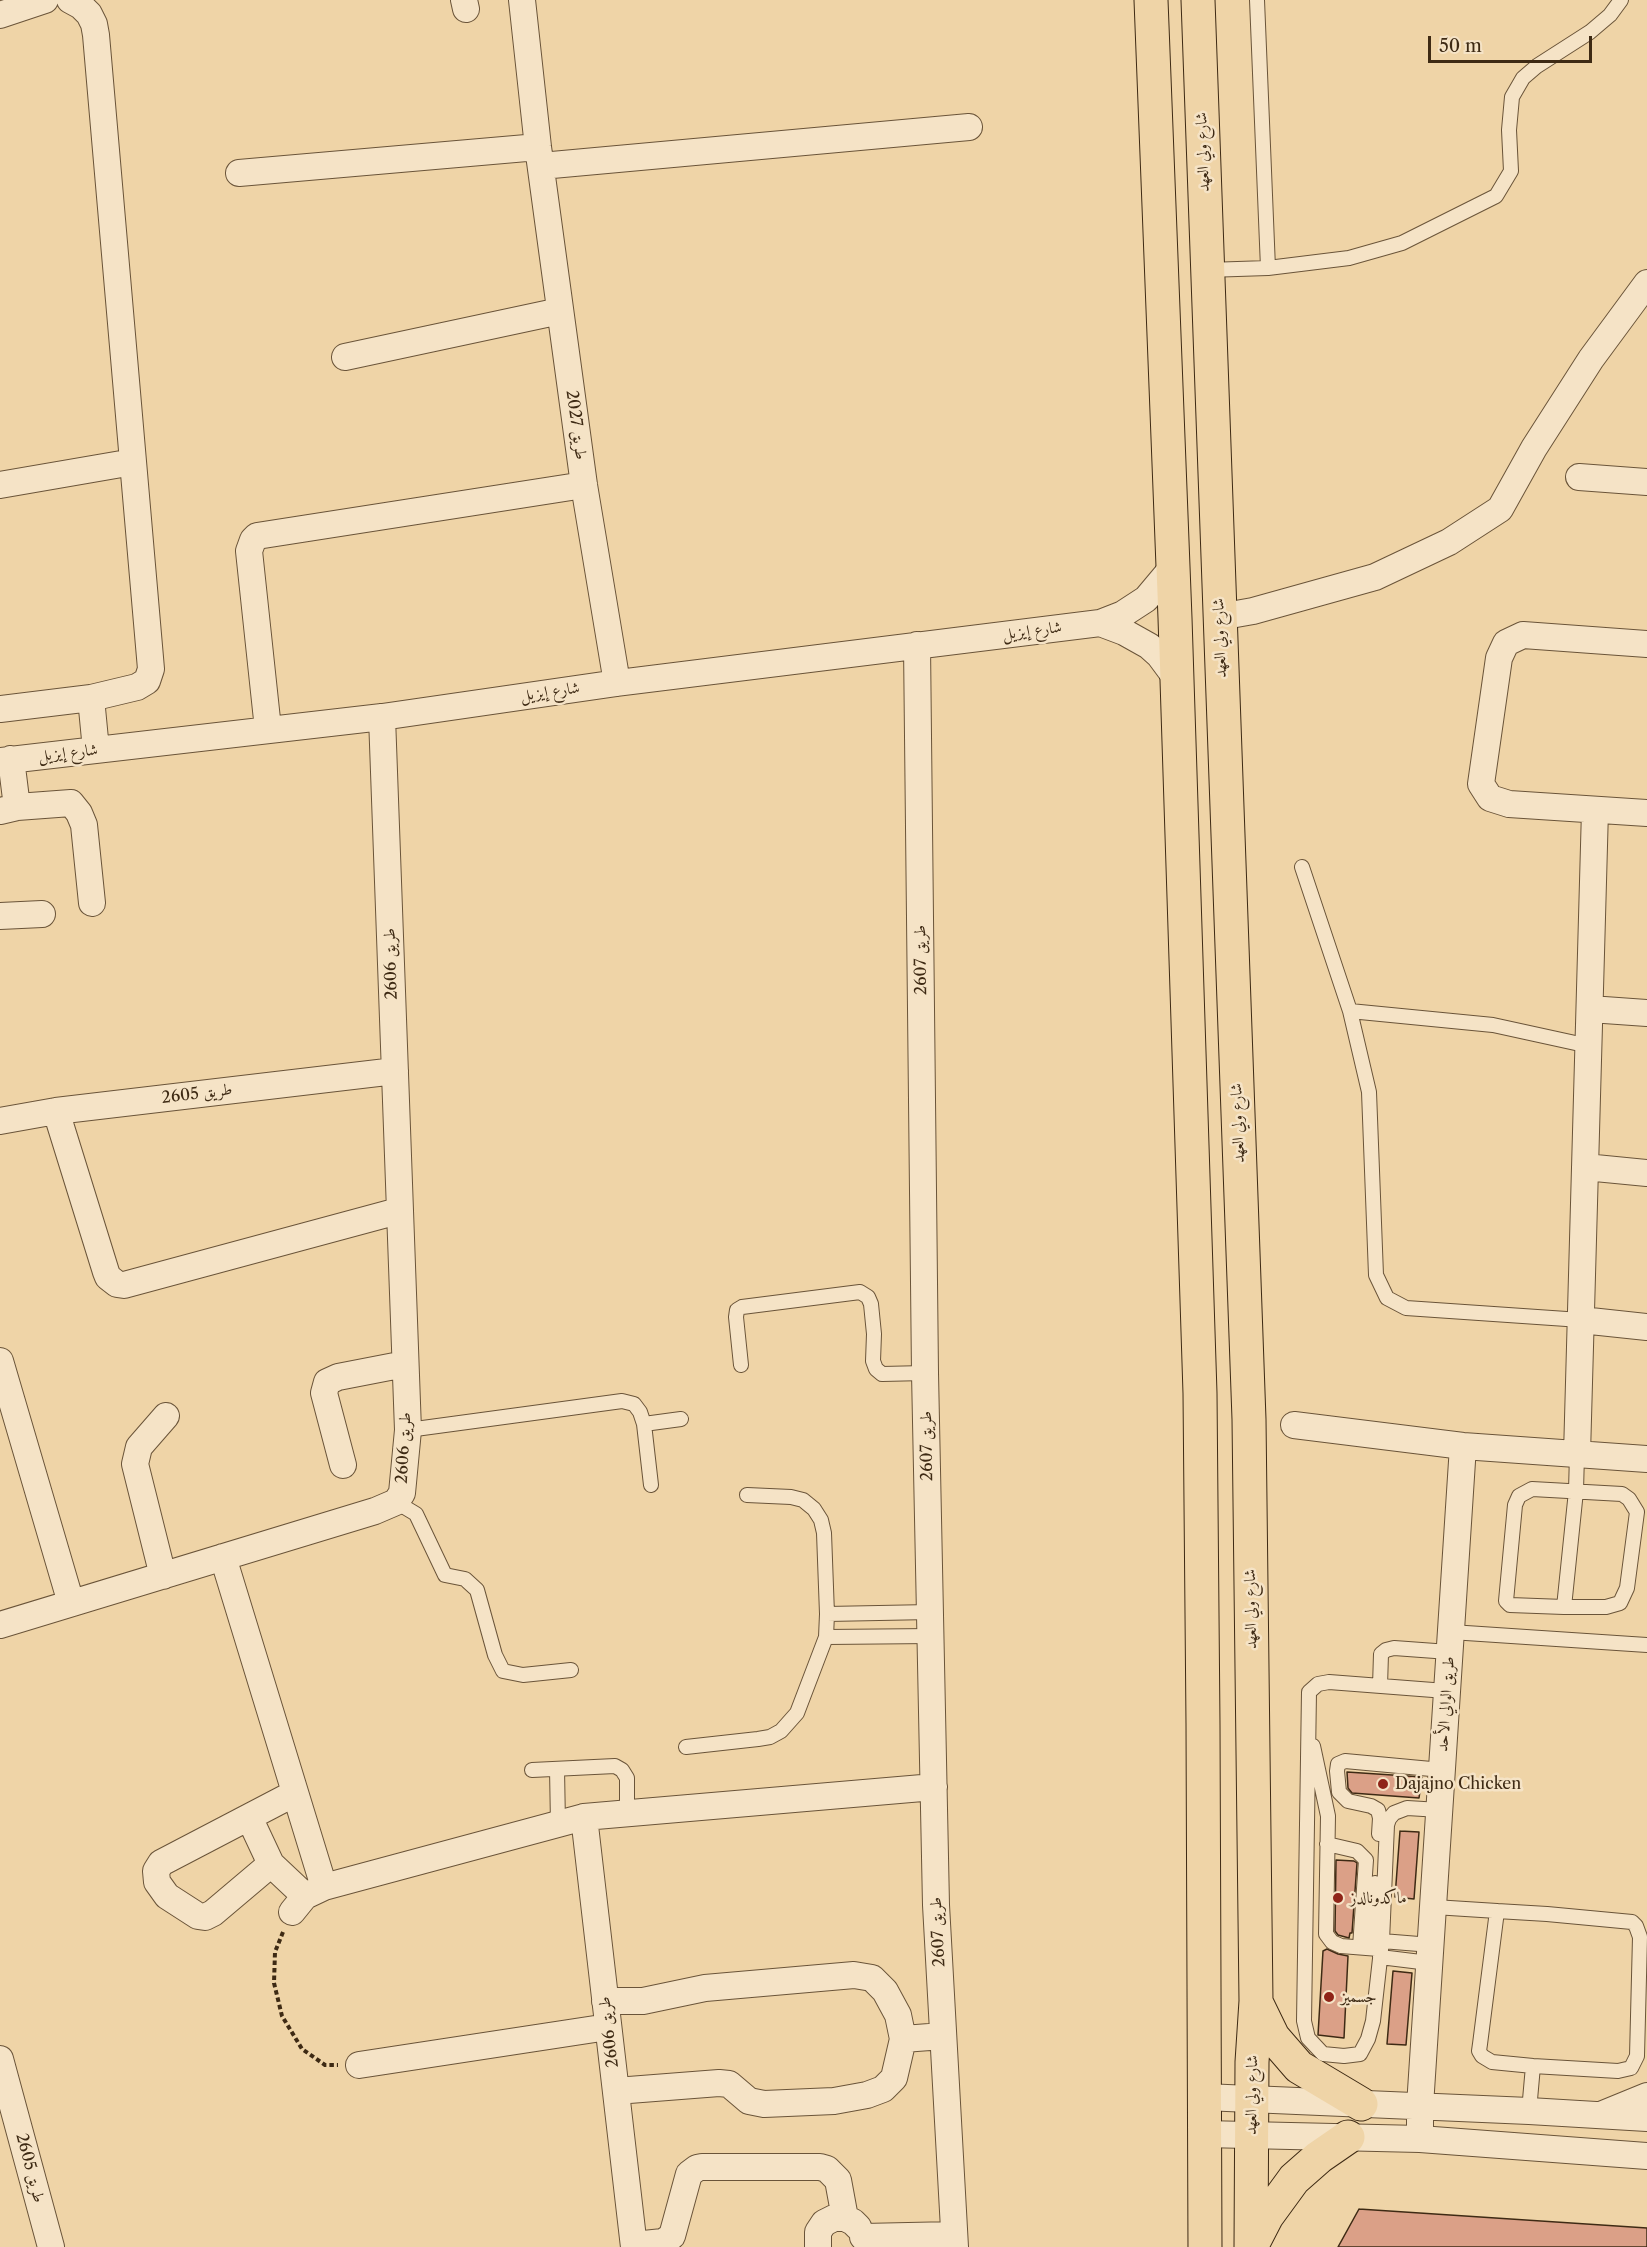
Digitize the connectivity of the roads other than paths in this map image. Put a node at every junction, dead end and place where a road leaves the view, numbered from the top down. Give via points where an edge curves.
1 (45, 0) edge
2 (70, 0) edge
3 (522, 0) edge
4 (1151, 0) edge
5 (1198, 0) edge
6 (1257, 0) edge
7 (1621, 0) edge
8 (0, 15) edge
9 (969, 127) dead end
10 (539, 156) junction
11 (239, 173) dead end
12 (1268, 268) junction
13 (1207, 270) junction
14 (1647, 283) edge
15 (560, 310) junction
16 (345, 357) dead end
17 (133, 462) junction
18 (1579, 477) dead end
19 (1647, 482) edge
20 (0, 485) edge
21 (584, 485) junction
22 (1172, 568) junction
23 (1219, 617) junction
24 (1175, 618) junction
25 (1100, 623) junction
26 (1647, 644) edge
27 (917, 645) junction
28 (1176, 678) junction
29 (617, 683) junction
30 (91, 698) junction
31 (0, 709) edge
32 (382, 717) junction
33 (268, 729) junction
34 (96, 750) junction
35 (6, 760) edge
36 (9, 809) edge
37 (1595, 810) junction
38 (1647, 813) edge
39 (1302, 867) dead end
40 (92, 903) dead end
41 (42, 914) dead end
42 (0, 916) edge
43 (1590, 1009) junction
44 (1350, 1011) junction
45 (1647, 1013) edge
46 (1589, 1046) junction
47 (395, 1071) junction
48 (56, 1111) junction
49 (0, 1121) edge
50 (1585, 1167) junction
51 (1647, 1173) edge
52 (398, 1211) junction
53 (1581, 1320) junction
54 (1647, 1327) edge
55 (0, 1361) edge
56 (405, 1364) junction
57 (741, 1365) dead end
58 (925, 1373) junction
59 (166, 1416) dead end
60 (681, 1419) dead end
61 (644, 1424) junction
62 (1294, 1425) dead end
63 (408, 1430) junction
64 (1463, 1446) junction
65 (1577, 1454) junction
66 (1647, 1459) edge
67 (343, 1465) dead end
68 (651, 1485) dead end
69 (1576, 1491) junction
70 (747, 1495) dead end
71 (396, 1502) junction
72 (224, 1557) junction
73 (163, 1576) junction
74 (71, 1603) junction
75 (1564, 1607) junction
76 (827, 1614) junction
77 (932, 1624) junction
78 (0, 1625) edge
79 (826, 1637) junction
80 (1450, 1642) junction
81 (1647, 1645) edge
82 (571, 1670) dead end
83 (1380, 1686) junction
84 (1446, 1691) junction
85 (1308, 1723) junction
86 (686, 1747) dead end
87 (557, 1769) junction
88 (532, 1770) dead end
89 (1442, 1770) junction
90 (934, 1787) junction
91 (295, 1793) junction
92 (1440, 1810) junction
93 (627, 1814) junction
94 (249, 1817) junction
95 (584, 1817) junction
96 (558, 1824) junction
97 (1327, 1844) junction
98 (270, 1864) junction
99 (307, 1898) junction
100 (1434, 1908) junction
101 (1497, 1911) junction
102 (1375, 1948) junction
103 (1430, 1954) junction
104 (605, 2001) junction
105 (1256, 2001) junction
106 (608, 2027) junction
107 (943, 2036) junction
108 (903, 2039) junction
109 (0, 2059) edge
110 (359, 2065) road end
111 (1533, 2066) junction
112 (616, 2091) junction
113 (1647, 2096) edge
114 (1227, 2098) junction
115 (1361, 2104) junction
116 (1420, 2106) junction
117 (1529, 2110) junction
118 (1601, 2115) junction
119 (1647, 2118) edge
120 (1204, 2134) junction
121 (1251, 2135) junction
122 (1348, 2137) junction
123 (1420, 2139) junction
124 (1647, 2156) edge
125 (845, 2218) junction
126 (955, 2241) edge
127 (862, 2242) edge
128 (634, 2246) edge
129 (51, 2247) edge
130 (818, 2247) edge
131 (1205, 2247) edge
132 (1251, 2247) edge

1 - 8 street
2 - 17 street via 89,14 96,35
3 - 10 street, طريق 2027
4 - 22 main road
5 - 13 main road, شارع ولي العهد
6 - 12 lane
7 - 12 lane via 1590,32 1523,78 1512,97 1511,171 1497,196 1402,243 1349,258
9 - 10 street
10 - 11 street
10 - 15 street, طريق 2027
12 - 13 lane
13 - 23 main road, شارع ولي العهد
14 - 23 street via 1572,389 1500,509 1449,542 1376,577
15 - 16 street
15 - 21 street, طريق 2027
17 - 20 street
17 - 30 street via 151,675 137,687
18 - 19 street
21 - 29 street, طريق 2027
21 - 33 street via 257,536 249,551
22 - 24 main road
22 - 25 street, شارع إيزيل via 1146,599
23 - 24 main road
23 - 105 main road, شارع ولي العهد via 1250,1419
24 - 28 main road
25 - 27 street, شارع إيزيل
25 - 28 street, شارع إيزيل via 1149,646
26 - 37 street via 1523,634 1506,643 1499,658 1480,784 1490,798 1509,804
27 - 29 street, شارع إيزيل
27 - 58 street, طريق 2607
28 - 114 main road via 1199,1370 1203,1724 1218,1792 1222,2080
29 - 32 street, شارع إيزيل
30 - 31 street
30 - 34 street
32 - 33 street, شارع إيزيل
32 - 47 street, طريق 2606
33 - 34 street, شارع إيزيل
34 - 35 street, شارع إيزيل
35 - 36 street
36 - 40 street via 71,803 84,825
37 - 38 street
37 - 43 street
39 - 44 lane
41 - 42 street
43 - 45 street
43 - 46 street
44 - 46 lane via 1493,1025
44 - 53 lane via 1369,1092 1376,1275 1387,1298 1406,1308
46 - 50 street
47 - 48 street, طريق 2605
47 - 52 street, طريق 2606
48 - 49 street, طريق 2605
48 - 52 street via 106,1272 117,1284
50 - 51 street
50 - 53 street
52 - 56 street, طريق 2606
53 - 54 street
53 - 65 street
55 - 74 street
56 - 63 street, طريق 2606
56 - 67 street via 327,1382 324,1393
57 - 58 lane via 737,1310 860,1292 871,1304 876,1369 882,1374
58 - 77 street, طريق 2607
59 - 73 street via 139,1447 135,1464
60 - 61 lane
61 - 63 lane via 634,1404 622,1401
61 - 68 lane
62 - 64 street
63 - 71 street, طريق 2606 via 402,1493
64 - 65 street
64 - 80 street, طريق الوالي الأحد
65 - 66 street
65 - 69 lane
69 - 75 lane
69 - 75 lane via 1622,1494 1637,1512 1627,1588 1620,1603
69 - 75 lane via 1532,1489 1519,1496 1515,1505 1506,1601 1510,1605
70 - 76 lane via 803,1500 822,1520
71 - 72 street, طريق 2606
71 - 82 lane via 416,1514 445,1575 465,1579 477,1590 503,1671 523,1675
72 - 73 street, طريق 2606
72 - 91 street
73 - 74 street, طريق 2606
74 - 78 street, طريق 2606
76 - 77 lane
76 - 79 lane
77 - 79 lane
77 - 90 street, طريق 2607
79 - 86 lane via 797,1713 781,1731 770,1737
80 - 81 lane
80 - 83 lane via 1386,1650 1381,1654
80 - 84 street, طريق الوالي الأحد
83 - 84 lane
83 - 85 lane via 1317,1684 1309,1692
84 - 89 street, طريق الوالي الأحد
85 - 97 lane via 1326,1805
85 - 102 lane via 1304,2021 1308,2038 1323,2054 1360,2054 1368,2039 1373,2020
87 - 88 lane
87 - 93 lane via 615,1766 622,1770 627,1778
87 - 96 lane
89 - 92 street, طريق الوالي الأحد
89 - 102 lane via 1345,1761 1336,1767 1341,1796 1371,1806 1379,1814
90 - 93 street
90 - 107 street, طريق 2607
91 - 94 street
91 - 99 street
92 - 100 street, طريق الوالي الأحد
92 - 102 lane via 1407,1808 1389,1819
93 - 95 street
94 - 98 street
94 - 98 street via 161,1863 156,1871 157,1882 167,1896 205,1917
95 - 96 street
95 - 104 street, طريق 2606
96 - 99 street
97 - 102 lane via 1357,1851 1366,1860
97 - 102 lane via 1326,1934 1341,1946
98 - 99 street
100 - 101 lane
100 - 103 street, طريق الوالي الأحد
101 - 111 lane via 1479,2051 1492,2062
101 - 111 lane via 1626,1920 1639,1931 1635,2063 1624,2071
102 - 103 lane
103 - 116 street, طريق الوالي الأحد
104 - 106 street, طريق 2606
104 - 108 street via 643,2001 705,1988 854,1975 872,1978 885,1991 898,2016
105 - 114 main road, شارع ولي العهد
105 - 115 main road via 1273,2037 1299,2067
106 - 110 street
106 - 112 street, طريق 2606
107 - 108 street
107 - 126 street, طريق 2607
108 - 112 street via 894,2078 883,2089 834,2101 764,2104 749,2101 729,2084 719,2083
109 - 129 street, طريق 2605
111 - 117 lane
112 - 128 street, طريق 2606
113 - 118 street
114 - 115 street
114 - 120 main road, شارع ولي العهد
114 - 121 main road via 1230,2113
115 - 116 street
116 - 117 street
116 - 123 street, طريق الوالي الأحد
117 - 118 street
118 - 119 street
120 - 121 street
120 - 131 main road, شارع ولي العهد
121 - 122 street
121 - 132 main road, شارع ولي العهد
122 - 123 street
122 - 132 main road via 1294,2179
123 - 124 street
125 - 127 street via 853,2222
125 - 128 street via 838,2180 827,2169 702,2167 689,2174 672,2236 663,2242
125 - 130 street via 824,2223 818,2232
126 - 127 street

